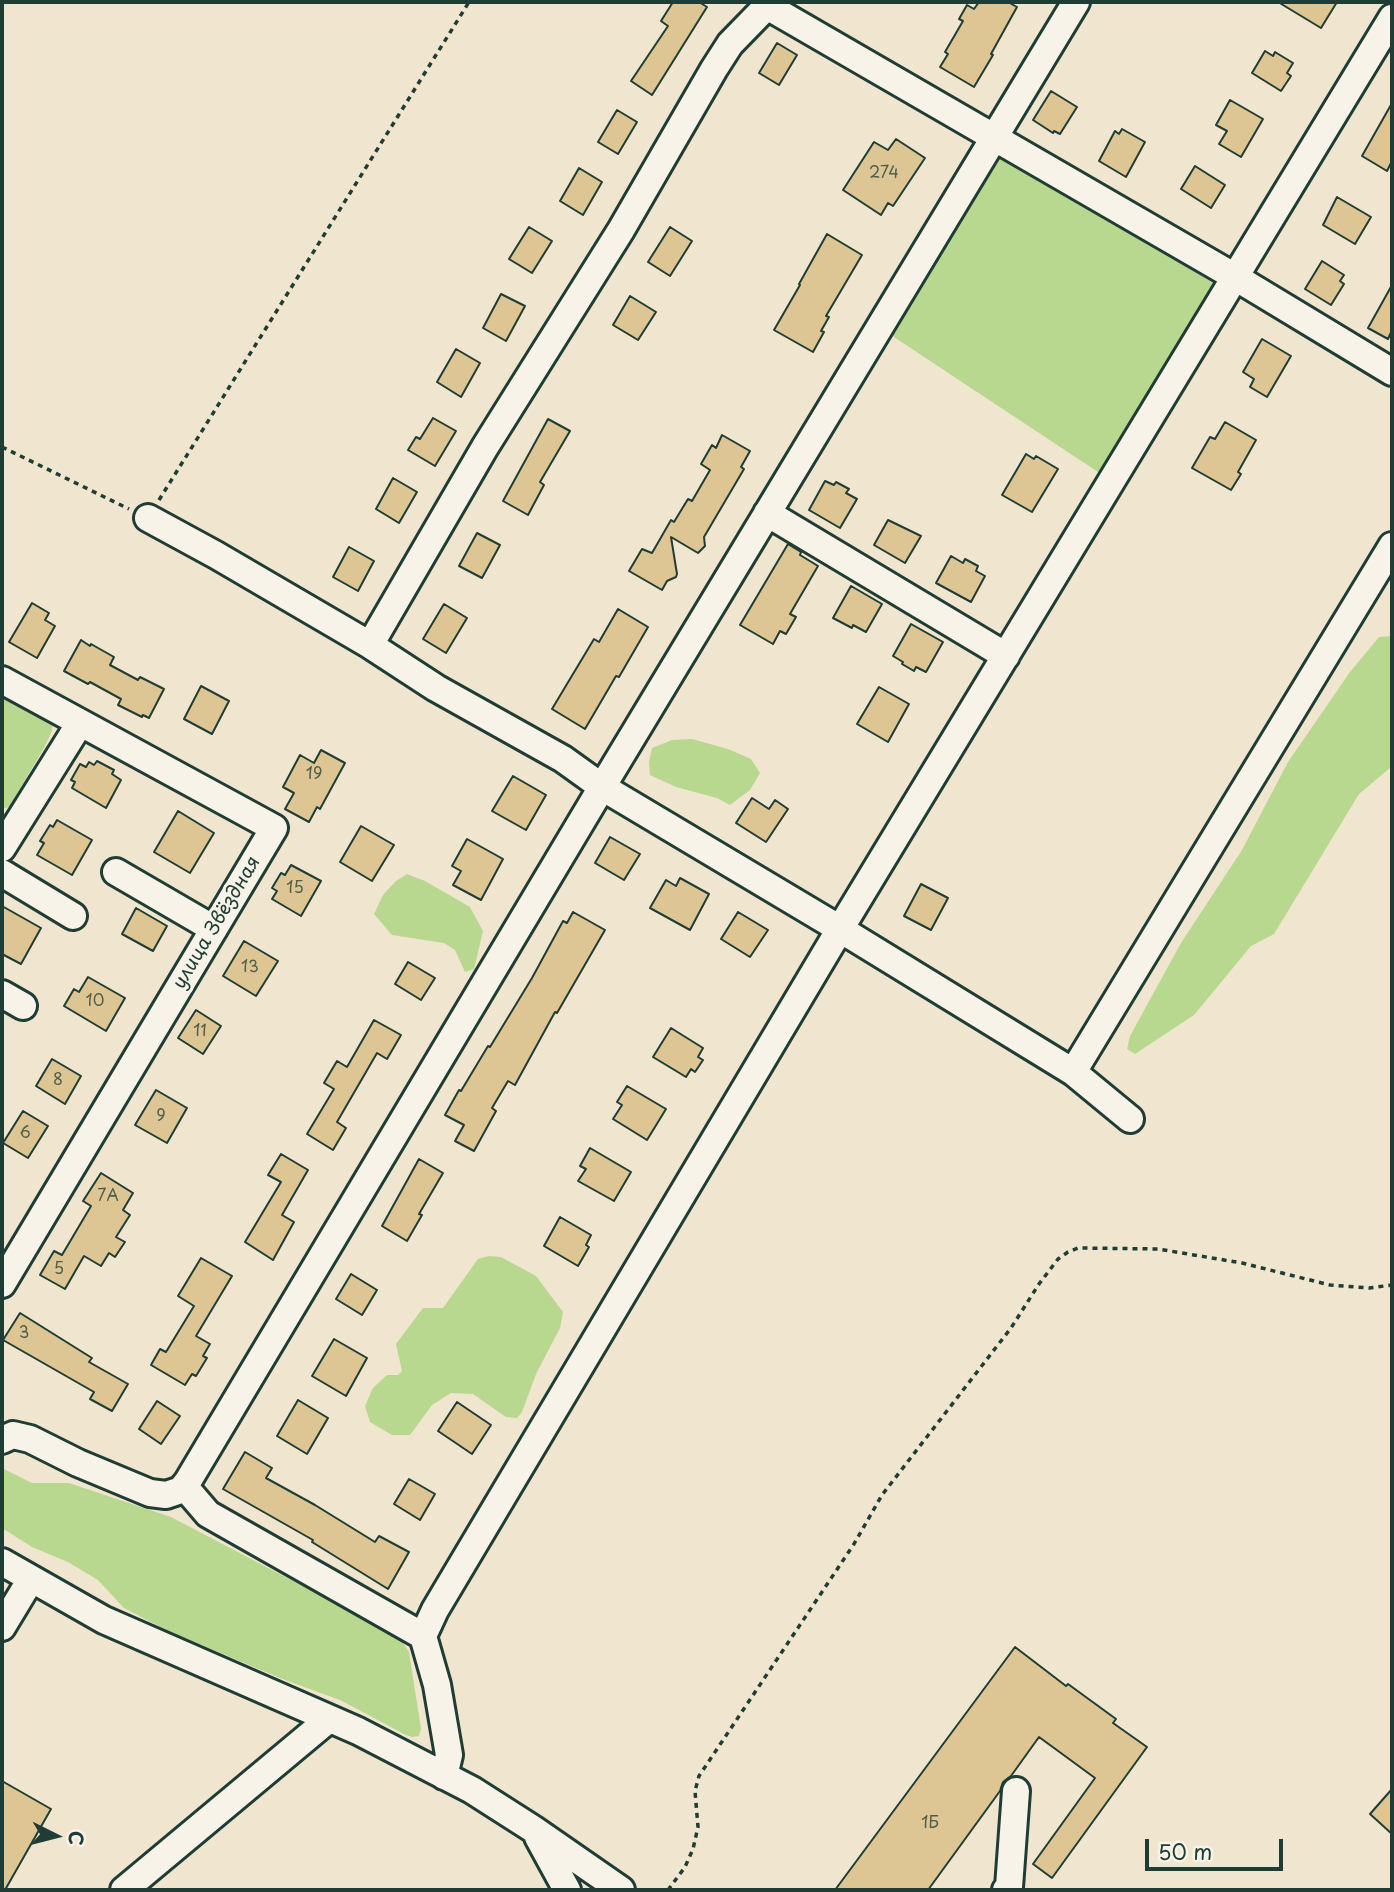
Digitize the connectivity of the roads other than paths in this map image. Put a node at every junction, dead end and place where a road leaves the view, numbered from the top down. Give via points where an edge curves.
1 (1076, 2) edge
2 (1392, 18) edge
3 (994, 137) junction
4 (1236, 277) junction
5 (1392, 372) edge
6 (767, 513) junction
7 (148, 519) road end
8 (1392, 546) edge
9 (370, 645) junction
10 (1006, 656) junction
11 (2, 680) edge
12 (80, 723) junction
13 (602, 787) junction
14 (2, 848) edge
15 (116, 872) dead end
16 (2, 873) edge
17 (74, 916) dead end
18 (214, 929) junction
19 (840, 929) junction
20 (1073, 1072) junction
21 (1130, 1119) dead end
22 (2, 1284) edge
23 (2, 1439) edge
24 (184, 1486) junction
25 (2, 1562) edge
26 (31, 1579) junction
27 (2, 1627) edge
28 (423, 1636) junction
29 (329, 1719) junction
30 (444, 1776) junction
31 (1016, 1791) dead end
32 (533, 1829) junction
33 (124, 1890) edge
34 (567, 1890) edge
35 (621, 1890) edge
36 (1006, 1890) edge

1 - 3 street
2 - 4 street
3 - 4 street
3 - 6 street
3 - 9 street via 767,6 730,44 714,69
4 - 5 street
4 - 10 street
6 - 10 street
6 - 13 street
7 - 9 street
8 - 20 street
9 - 13 street via 563,759
10 - 19 street
11 - 12 street, улица Звёздная
12 - 14 street
12 - 18 street, улица Звёздная via 274,828
13 - 19 street
13 - 24 street
15 - 18 street
16 - 17 street
18 - 22 street, улица Звёздная
19 - 20 street
19 - 28 street
20 - 21 street
23 - 24 street via 13,1435 30,1439 150,1493 166,1495
24 - 28 street via 208,1514
25 - 26 street
26 - 27 street
26 - 29 street via 104,1620
28 - 30 street via 449,1755
29 - 30 street
29 - 33 street
30 - 32 street
31 - 36 street
32 - 34 street
32 - 35 street

